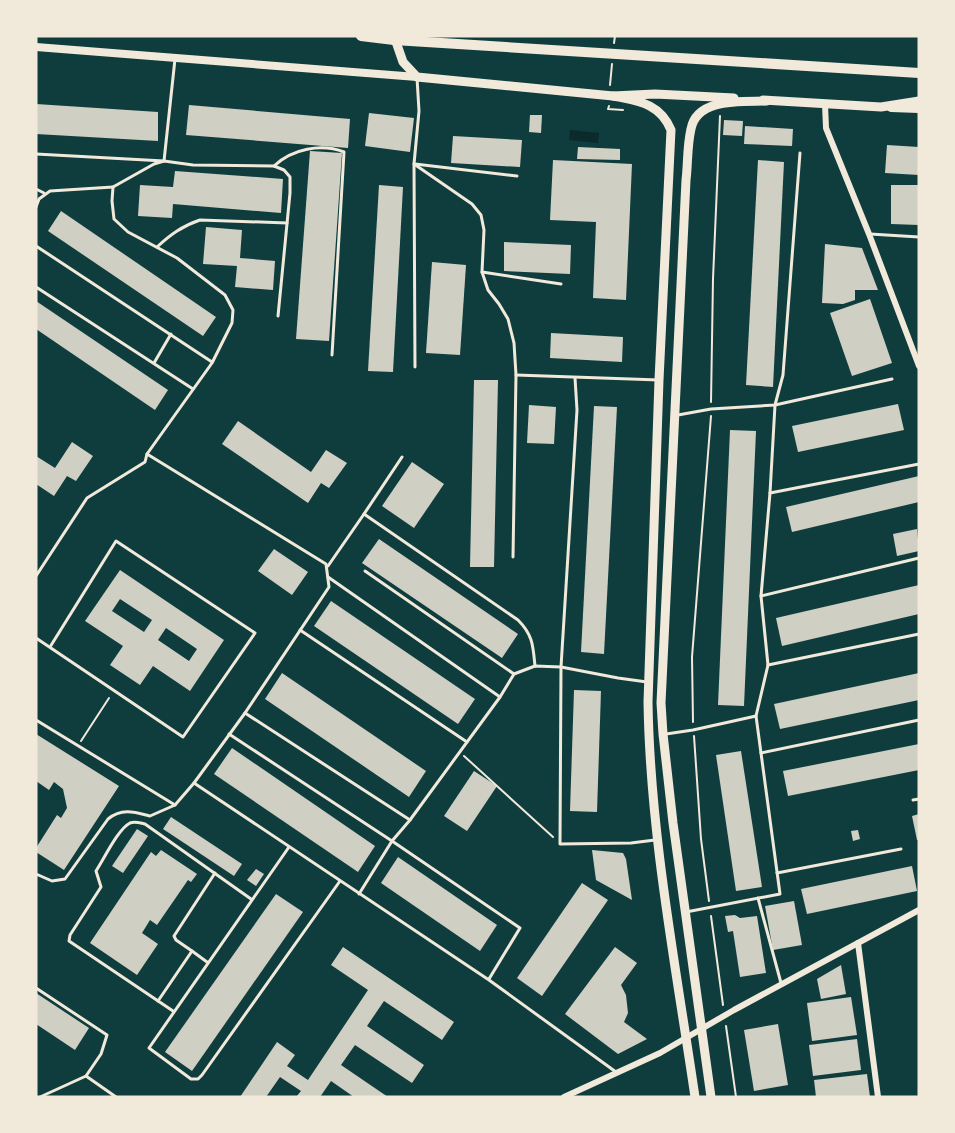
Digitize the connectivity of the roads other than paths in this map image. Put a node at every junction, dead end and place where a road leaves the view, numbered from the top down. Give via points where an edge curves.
1 (361, 36) edge
2 (394, 38) edge
3 (36, 47) edge
4 (175, 58) junction
5 (919, 73) edge
6 (417, 77) junction
7 (611, 94) junction
8 (768, 101) junction
9 (919, 101) edge
10 (825, 104) junction
11 (881, 107) junction
12 (919, 109) edge
13 (800, 153) dead end
14 (36, 154) edge
15 (164, 160) junction
16 (414, 164) junction
17 (274, 166) junction
18 (517, 176) dead end
19 (113, 187) junction
20 (36, 189) edge
21 (44, 193) junction
22 (36, 207) edge
23 (287, 223) junction
24 (870, 234) junction
25 (919, 237) edge
26 (36, 246) edge
27 (157, 247) junction
28 (482, 272) junction
29 (561, 284) dead end
30 (36, 287) edge
31 (278, 316) dead end
32 (171, 334) junction
33 (332, 355) dead end
34 (918, 362) edge
35 (154, 363) junction
36 (213, 363) junction
37 (415, 367) dead end
38 (516, 375) junction
39 (575, 378) junction
40 (659, 380) junction
41 (892, 380) dead end
42 (194, 389) junction
43 (775, 405) junction
44 (674, 416) junction
45 (147, 454) junction
46 (402, 458) dead end
47 (919, 464) edge
48 (770, 493) junction
49 (363, 514) junction
50 (513, 557) dead end
51 (919, 558) edge
52 (327, 567) junction
53 (365, 571) dead end
54 (36, 576) edge
55 (328, 577) junction
56 (761, 596) junction
57 (300, 630) junction
58 (919, 634) edge
59 (36, 638) edge
60 (50, 647) junction
61 (768, 665) junction
62 (535, 666) junction
63 (561, 667) junction
64 (513, 674) junction
65 (649, 682) junction
66 (500, 697) junction
67 (244, 713) junction
68 (756, 716) junction
69 (36, 720) edge
70 (919, 720) edge
71 (229, 734) junction
72 (663, 734) junction
73 (467, 742) junction
74 (761, 753) junction
75 (194, 783) junction
76 (919, 799) edge
77 (913, 800) dead end
78 (175, 805) junction
79 (150, 816) junction
80 (410, 820) junction
81 (145, 824) junction
82 (658, 840) junction
83 (392, 841) junction
84 (289, 847) junction
85 (901, 849) dead end
86 (215, 873) junction
87 (777, 873) junction
88 (36, 874) edge
89 (340, 881) junction
90 (359, 894) junction
91 (758, 898) junction
92 (251, 899) junction
93 (919, 910) edge
94 (686, 912) junction
95 (858, 943) junction
96 (192, 951) junction
97 (207, 962) junction
98 (489, 980) junction
99 (782, 984) junction
100 (36, 988) edge
101 (158, 1001) junction
102 (173, 1011) junction
103 (702, 1029) junction
104 (686, 1038) junction
105 (615, 1072) junction
106 (86, 1076) junction
107 (40, 1097) edge
108 (116, 1097) edge
109 (564, 1097) edge
110 (695, 1097) edge
111 (711, 1097) edge
112 (878, 1097) edge

1 - 2 main road
2 - 5 main road
2 - 6 main road via 403,62
3 - 4 street
4 - 6 street
4 - 15 lane
6 - 7 main road
6 - 16 lane via 419,111
7 - 8 main road
7 - 40 main road via 656,108 671,130
8 - 10 main road
8 - 44 main road via 714,106 699,114 691,129
9 - 11 main road
10 - 11 main road
10 - 24 street via 826,128
11 - 12 street
13 - 43 lane via 783,375
14 - 15 lane
15 - 17 lane via 194,165
15 - 19 lane
16 - 18 lane
16 - 28 lane via 472,204 481,215
16 - 37 lane
17 - 23 lane via 290,177
17 - 33 lane via 281,159 312,148 344,152
19 - 21 lane
19 - 27 lane via 114,219 128,232
20 - 21 lane
21 - 22 lane
23 - 27 lane via 200,220 174,232
23 - 31 lane
24 - 25 lane
24 - 34 street
26 - 32 lane
27 - 36 lane via 225,295 233,310 232,323
28 - 29 lane
28 - 38 lane via 488,290 508,319
30 - 35 lane
32 - 35 lane
32 - 36 lane
35 - 42 lane
36 - 42 lane
38 - 39 lane
38 - 50 lane
39 - 40 lane
39 - 63 lane via 577,410
40 - 65 main road
41 - 43 lane
42 - 45 lane
43 - 44 lane
43 - 48 lane
44 - 72 main road via 662,672
45 - 52 lane
45 - 54 lane via 145,462 87,498
46 - 49 lane
47 - 48 lane
48 - 56 lane
49 - 52 lane
49 - 62 lane via 518,620 528,631
51 - 56 lane
52 - 55 lane
53 - 64 lane
55 - 57 lane via 329,587
55 - 66 lane
56 - 61 lane
57 - 67 lane
57 - 73 lane
58 - 61 lane
59 - 60 lane
60 - 60 lane via 183,737 255,633 116,541
61 - 68 lane
62 - 63 lane
62 - 64 lane
63 - 65 lane
63 - 82 lane via 560,844
64 - 66 lane
65 - 82 main road via 648,736
66 - 73 lane
67 - 71 lane
67 - 80 lane
68 - 72 lane
68 - 74 lane
69 - 78 lane
70 - 74 lane
71 - 75 lane
71 - 83 lane
72 - 94 main road
73 - 80 lane
74 - 87 lane
75 - 78 lane
75 - 84 lane
76 - 77 lane
78 - 79 lane
79 - 81 lane
79 - 88 lane via 133,812 115,814 64,879 52,881
80 - 83 lane
81 - 86 lane
81 - 101 lane via 130,823 96,871 101,887 69,941
82 - 104 main road
83 - 90 lane
83 - 98 lane via 520,928
84 - 89 lane
84 - 92 lane
85 - 87 lane
86 - 92 lane
86 - 96 lane via 174,936
87 - 91 lane via 780,894
89 - 90 lane
89 - 102 lane via 198,1079 191,1079 149,1048
90 - 98 lane
91 - 94 lane
91 - 99 lane
92 - 97 lane
93 - 95 street
94 - 103 main road
95 - 99 street
95 - 112 street
96 - 97 lane
96 - 101 lane
97 - 102 lane
98 - 105 lane
99 - 103 street
100 - 106 lane via 107,1035 101,1054
101 - 102 lane
103 - 104 street
103 - 111 main road
104 - 105 street
104 - 110 main road
105 - 109 street
106 - 107 lane
106 - 108 lane

